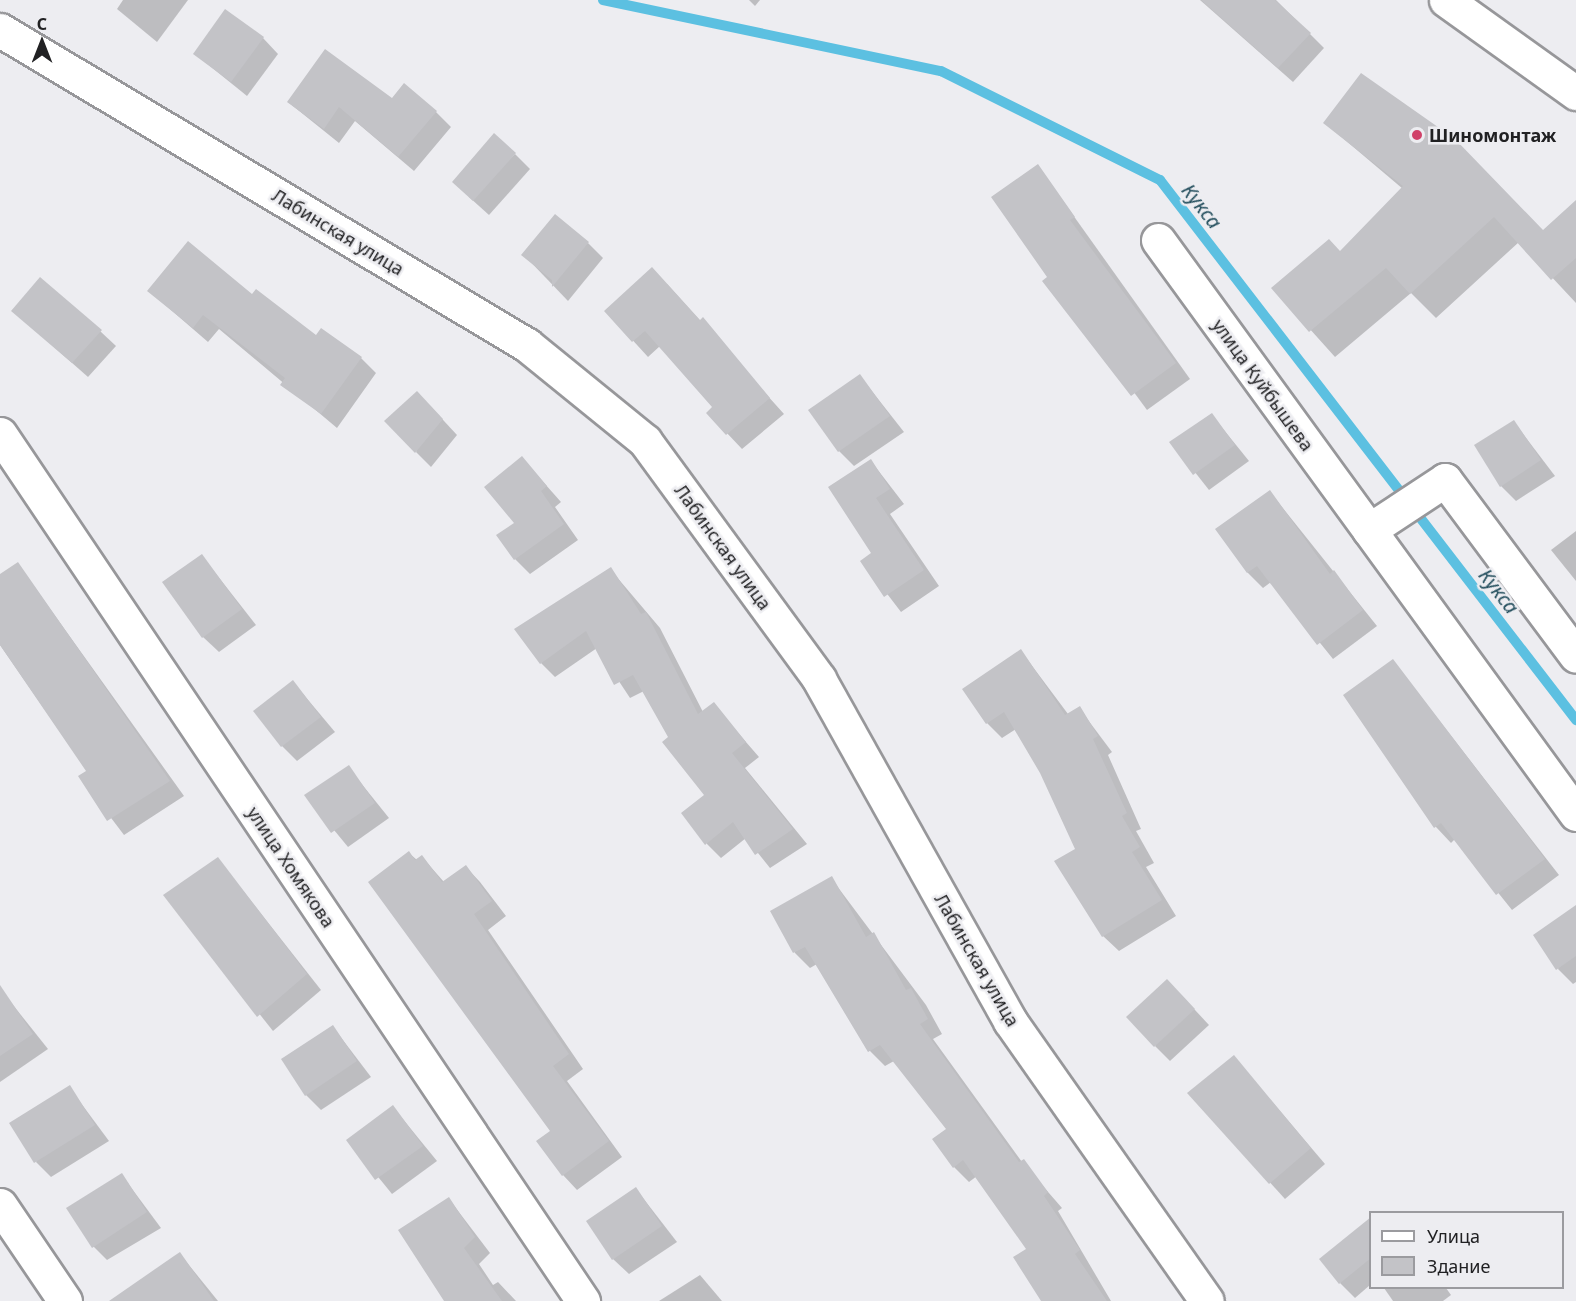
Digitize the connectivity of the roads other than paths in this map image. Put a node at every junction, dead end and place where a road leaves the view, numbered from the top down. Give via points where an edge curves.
1 (1446, 0) edge
2 (0, 30) edge
3 (1576, 93) edge
4 (1158, 240) dead end
5 (0, 434) edge
6 (1382, 521) junction
7 (1576, 656) edge
8 (1576, 814) edge
9 (0, 1205) edge
10 (65, 1301) edge
11 (583, 1301) edge
12 (1207, 1301) edge

1 - 3 street
2 - 12 street, Лабинская улица via 527,345 645,441 819,679 1010,1021
4 - 6 street, улица Куйбышева
5 - 11 street, улица Хомякова
6 - 7 street via 1445,480
6 - 8 street, улица Куйбышева
9 - 10 street

